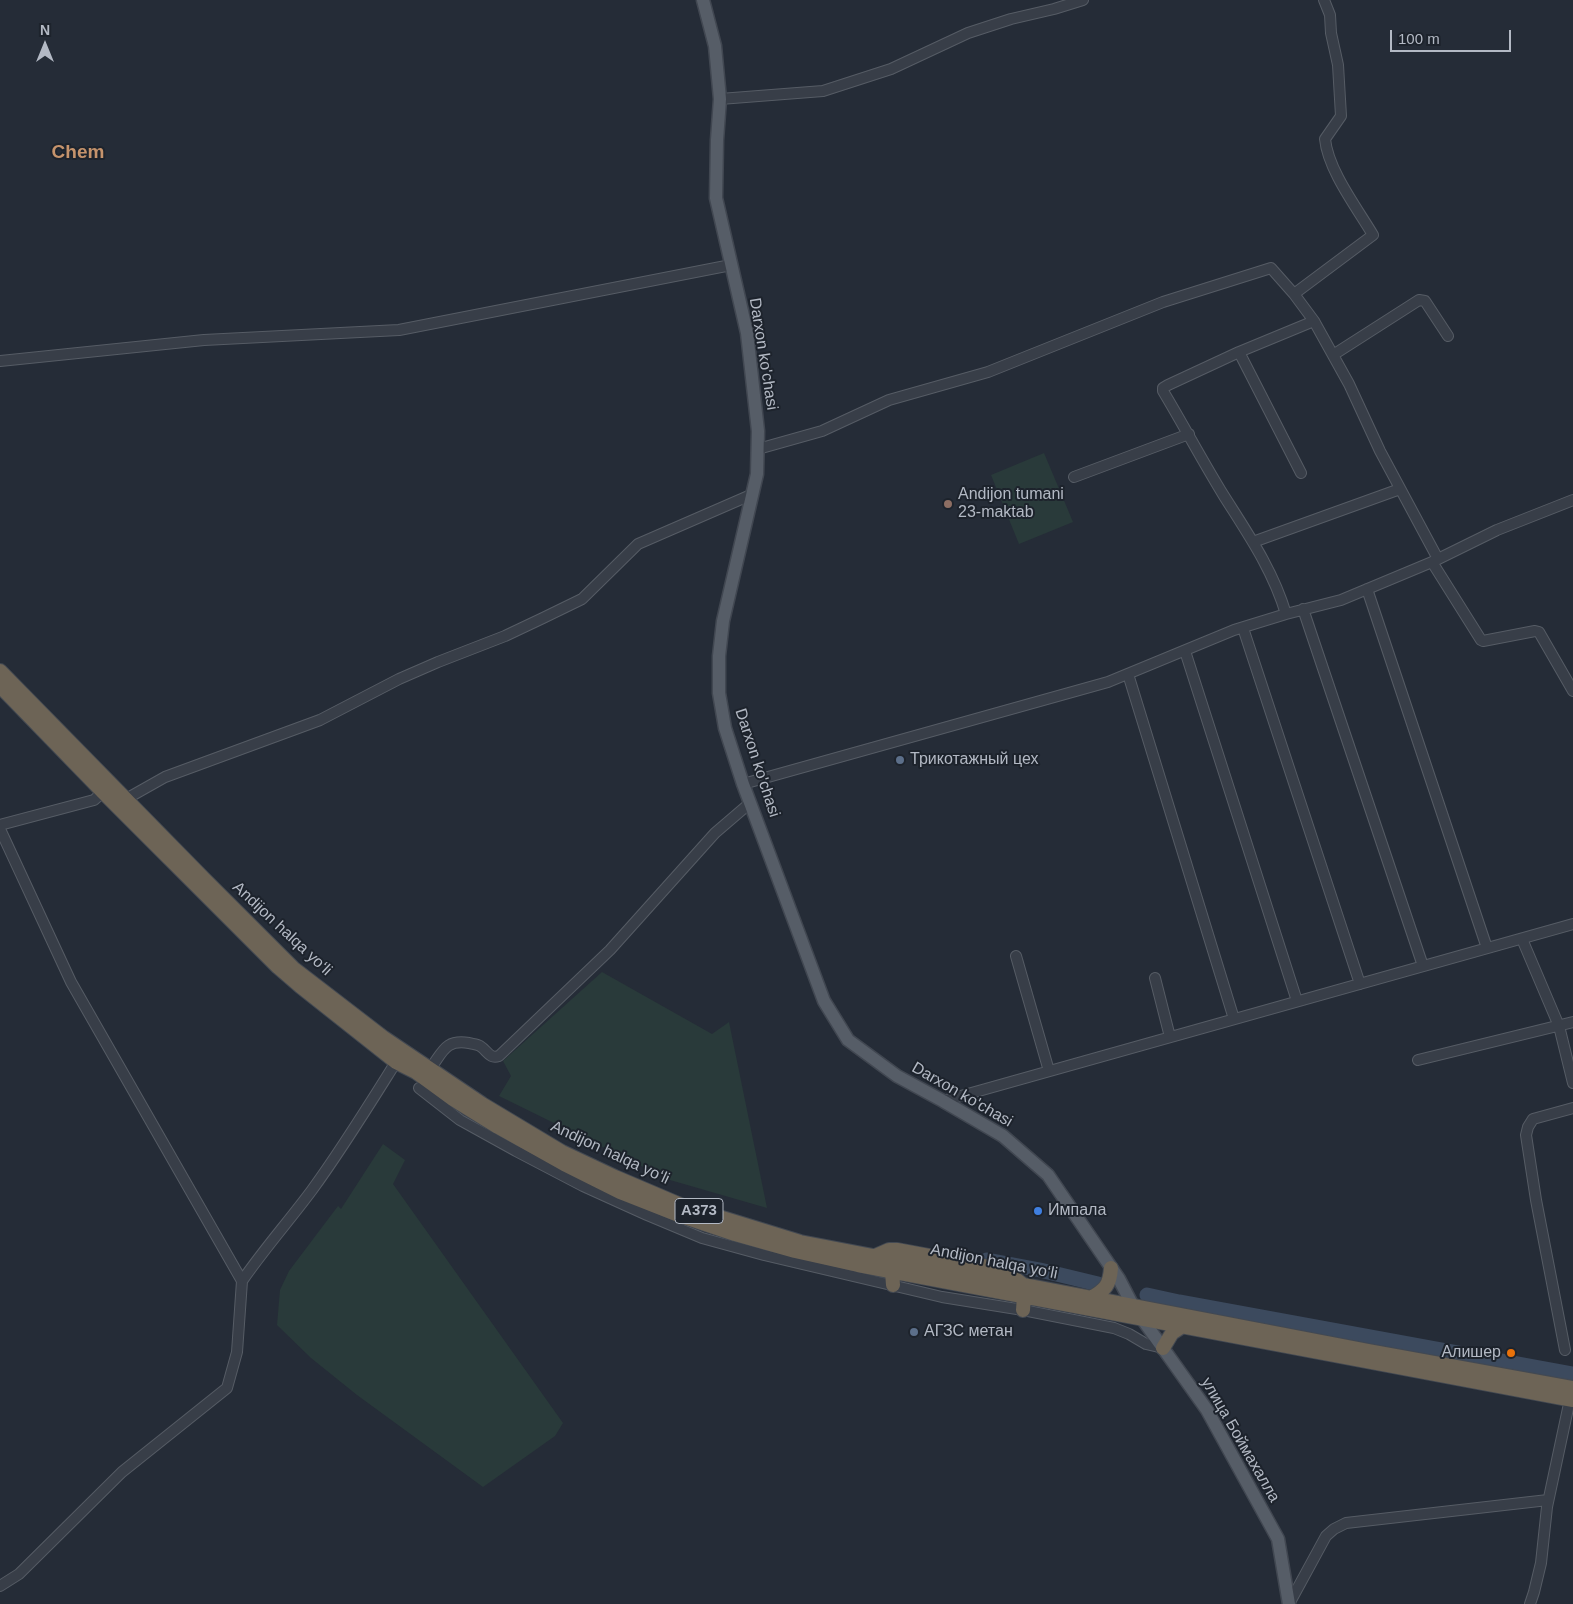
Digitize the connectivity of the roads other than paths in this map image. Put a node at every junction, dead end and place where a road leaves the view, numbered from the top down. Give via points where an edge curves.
1 (703, 0) edge
2 (1083, 0) edge
3 (1324, 0) edge
4 (720, 99) junction
5 (731, 265) junction
6 (1294, 294) junction
7 (1314, 321) junction
8 (1448, 336) dead end
9 (1239, 352) junction
10 (1333, 355) junction
11 (0, 361) edge
12 (1189, 434) junction
13 (758, 449) junction
14 (1301, 473) dead end
15 (1074, 477) dead end
16 (1400, 489) junction
17 (753, 494) junction
18 (1573, 500) edge
19 (1253, 542) junction
20 (1435, 560) junction
21 (1367, 589) junction
22 (1303, 609) junction
23 (1286, 614) junction
24 (1243, 628) junction
25 (1185, 651) junction
26 (0, 671) edge
27 (1128, 674) junction
28 (0, 686) edge
29 (1573, 691) edge
30 (743, 784) junction
31 (103, 792) junction
32 (126, 799) junction
33 (750, 803) junction
34 (0, 825) edge
35 (0, 829) edge
36 (1573, 924) edge
37 (1522, 939) junction
38 (1487, 948) junction
39 (1016, 956) dead end
40 (1422, 966) junction
41 (1155, 978) dead end
42 (1360, 984) junction
43 (1297, 1001) junction
44 (1234, 1019) junction
45 (1573, 1022) edge
46 (1559, 1026) junction
47 (1170, 1037) junction
48 (1418, 1060) dead end
49 (396, 1062) junction
50 (430, 1069) junction
51 (1049, 1071) junction
52 (416, 1072) junction
53 (1573, 1082) edge
54 (419, 1088) joint
55 (944, 1101) junction
56 (1573, 1108) edge
57 (1111, 1268) junction
58 (892, 1278) junction
59 (242, 1281) junction
60 (1023, 1297) junction
61 (1091, 1298) junction
62 (1133, 1306) junction
63 (1143, 1320) junction
64 (1181, 1327) junction
65 (1163, 1348) junction
66 (1565, 1350) dead end
67 (1572, 1396) edge
68 (1548, 1500) junction
69 (0, 1586) edge
70 (1289, 1604) edge
71 (1530, 1604) edge

1 - 4 main road, Darxon ko'chasi via 715,46
2 - 4 street via 968,33 891,69 823,91
3 - 6 street via 1330,15 1341,98 1341,116 1325,139 1326,151 1373,235
4 - 5 main road, Darxon ko'chasi via 716,198
5 - 11 street via 400,330 204,340
5 - 13 main road, Darxon ko'chasi via 747,333
6 - 7 street
6 - 13 street via 1271,268 1163,302 988,372 889,400 822,431
7 - 9 street
7 - 10 street
8 - 10 street via 1425,301 1419,300
9 - 12 street via 1163,388
9 - 14 street
10 - 16 street
12 - 15 street
12 - 19 street
13 - 17 main road, Darxon ko'chasi
16 - 19 street
16 - 20 street
17 - 30 main road, Darxon ko'chasi via 723,621 720,656 719,693 725,728
17 - 32 street via 638,544 582,599 543,618 398,679 320,720 165,777
18 - 20 street via 1497,530
19 - 23 street via 1274,579
20 - 21 street
20 - 29 street via 1481,640 1539,632
21 - 22 street via 1341,600
21 - 38 street
22 - 23 street
22 - 40 street
23 - 24 street
24 - 25 street
24 - 42 street
25 - 27 street
25 - 43 street
26 - 32 highway, Andijon halqa yo‘li / A373
27 - 30 street via 1099,685
27 - 44 street
28 - 31 highway, Andijon halqa yo‘li / A373
30 - 33 main road, Darxon ko'chasi
31 - 34 street via 94,800
31 - 49 highway, Andijon halqa yo‘li / A373 via 278,967
32 - 50 highway, Andijon halqa yo‘li / A373 via 293,968
33 - 50 street via 715,833 610,950 500,1056 490,1056 480,1046 454,1042
33 - 55 main road, Darxon ko'chasi via 824,1001 848,1040 897,1076
35 - 59 street via 71,982
36 - 37 street
37 - 38 street
37 - 46 street
38 - 40 street
39 - 51 street
40 - 42 street
41 - 47 street
42 - 43 street
43 - 44 street
44 - 47 street
45 - 46 street
46 - 48 street
46 - 53 street
47 - 51 street
49 - 52 highway, Andijon halqa yo‘li / A373
49 - 59 street via 311,1191
50 - 60 highway, Andijon halqa yo‘li / A373 via 562,1152 683,1206 800,1242 873,1257
51 - 55 street
52 - 54 highway
52 - 58 highway, Andijon halqa yo‘li / A373 via 498,1127 620,1192 735,1234
54 - 58 street via 460,1120 583,1186 702,1238 764,1255
55 - 57 main road, Darxon ko'chasi via 1003,1136 1048,1175
56 - 66 street via 1533,1119 1526,1135
57 - 61 highway via 1111,1277 1104,1291
57 - 62 main road, Darxon ko'chasi
58 - 60 highway, Andijon halqa yo‘li / A373
59 - 69 street via 238,1352 226,1388 122,1472 19,1574
60 - 61 highway, Andijon halqa yo‘li / A373
60 - 63 highway, Andijon halqa yo‘li / A373
60 - 65 street
61 - 62 highway, Andijon halqa yo‘li / A373
62 - 63 main road, улица Боймахалла
62 - 67 highway, Andijon halqa yo‘li / A373
63 - 64 highway, Andijon halqa yo‘li / A373
63 - 65 main road, улица Боймахалла
64 - 65 highway via 1172,1333
64 - 67 highway, Andijon halqa yo‘li / A373
65 - 70 main road, улица Боймахалла via 1207,1410 1278,1539
67 - 68 street
68 - 70 street via 1346,1523 1326,1536
68 - 71 street via 1541,1563

